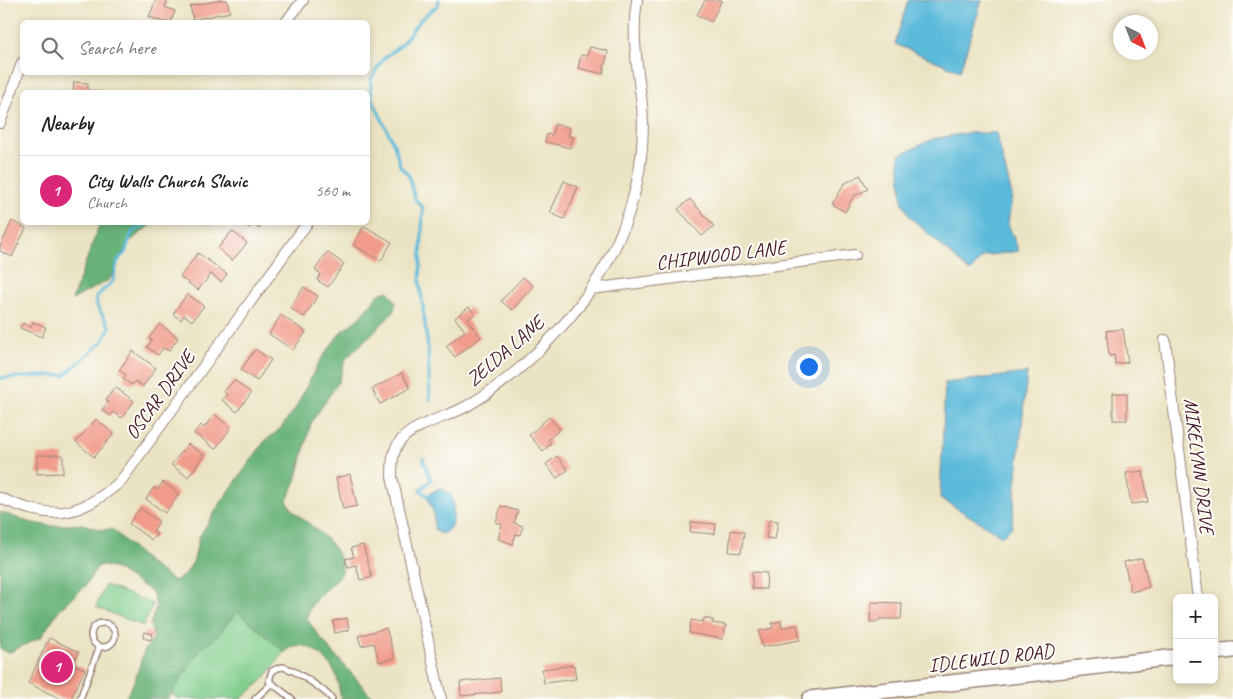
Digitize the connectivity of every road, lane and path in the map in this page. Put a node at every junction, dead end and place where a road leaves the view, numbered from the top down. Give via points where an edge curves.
1 (303, 0) edge
2 (637, 0) edge
3 (288, 20) edge
4 (20, 68) edge
5 (0, 123) edge
6 (306, 225) edge
7 (855, 255) dead end
8 (591, 289) junction
9 (1164, 340) dead end
10 (0, 498) edge
11 (1197, 594) edge
12 (99, 648) junction
13 (1233, 650) edge
14 (1218, 652) edge
15 (1173, 657) edge
16 (271, 684) junction
17 (80, 699) edge
18 (255, 699) edge
19 (292, 699) edge
20 (332, 699) edge
21 (441, 699) edge
22 (810, 699) edge

1 - 3 street
2 - 8 street, ZELDA LANE via 634,40 643,122 640,173 626,221 611,256
4 - 5 street
6 - 10 street, OSCAR DRIVE via 120,482 94,502 70,512 45,513
7 - 8 street, CHIPWOOD LANE
8 - 21 street, ZELDA LANE via 526,362 468,406 408,434 394,452 392,476
9 - 11 street, MIKELYNN DRIVE
12 - 12 lane via 91,632 98,623 109,623 115,630 114,638 107,646
12 - 17 lane
13 - 14 main road
15 - 22 main road, IDLEWILD ROAD
16 - 18 lane
16 - 19 lane
16 - 20 lane via 272,671 283,668 322,689

